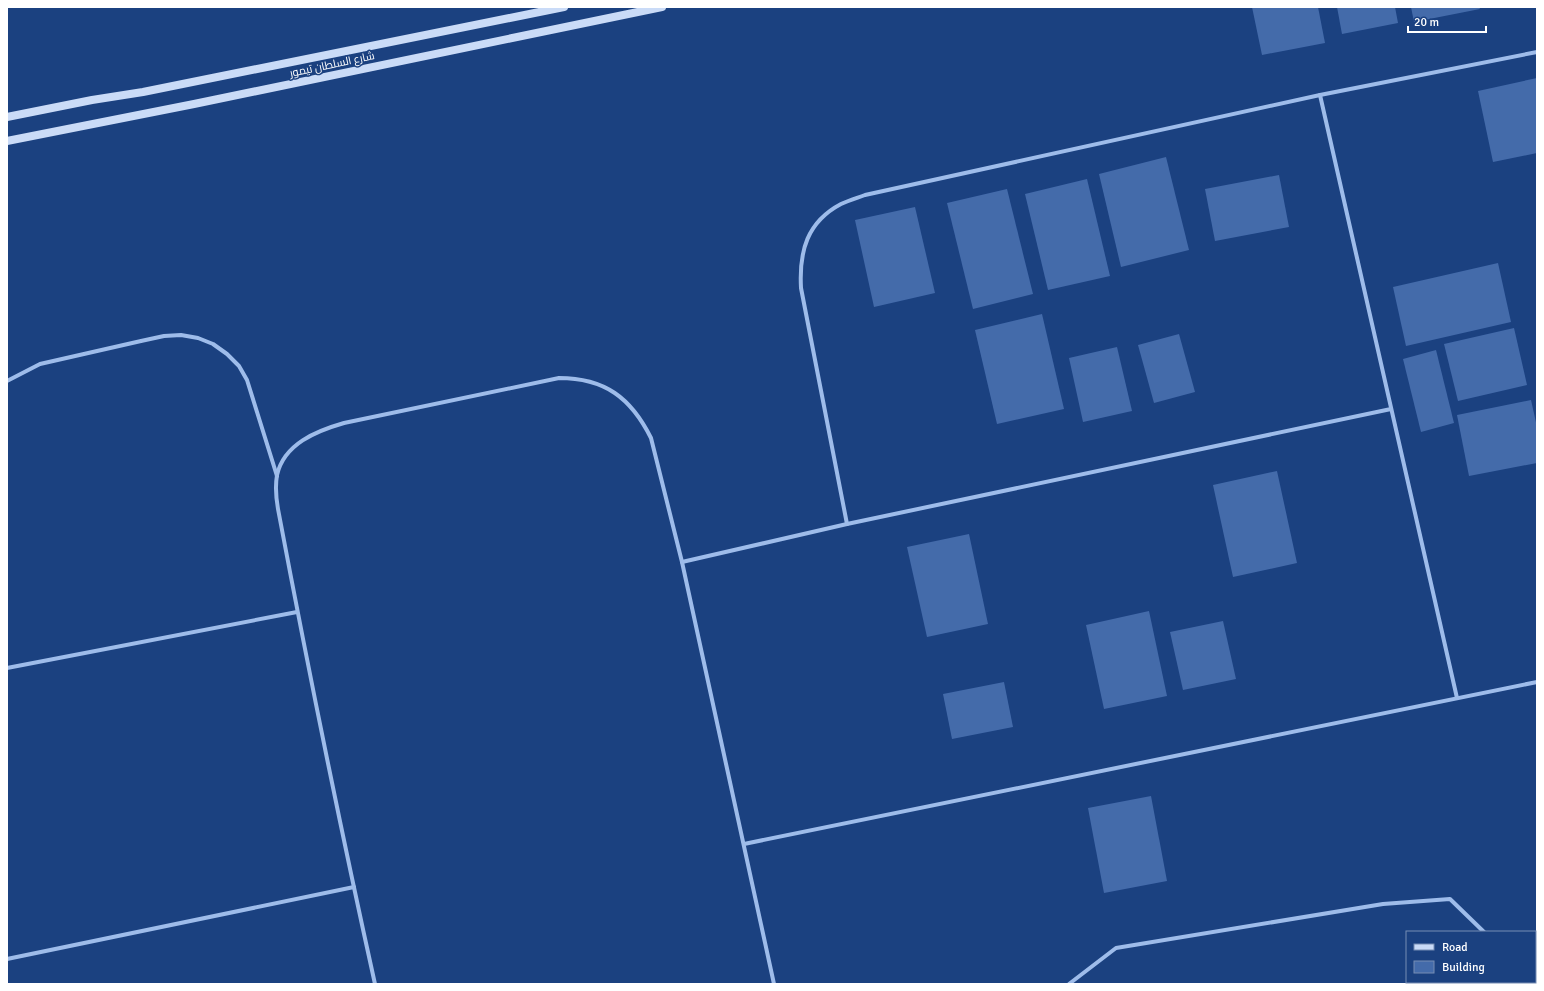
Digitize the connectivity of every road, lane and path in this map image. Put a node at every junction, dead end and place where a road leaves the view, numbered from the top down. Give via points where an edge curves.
1 (564, 7) edge
2 (662, 7) edge
3 (1537, 52) edge
4 (1320, 95) junction
5 (7, 117) edge
6 (7, 141) edge
7 (7, 381) edge
8 (1391, 409) junction
9 (277, 476) junction
10 (847, 524) junction
11 (682, 562) junction
12 (297, 612) junction
13 (7, 668) edge
14 (1537, 682) edge
15 (1457, 698) junction
16 (744, 844) junction
17 (354, 887) junction
18 (1483, 931) edge
19 (7, 959) edge
20 (375, 984) edge
21 (774, 984) edge
22 (1069, 984) edge

1 - 5 main road, شارع السلطان تيمور
2 - 6 main road, شارع السلطان تيمور
3 - 4 street
4 - 8 street
4 - 10 street via 865,195 829,211 814,228 803,248 800,282
7 - 9 street via 40,364 141,341 181,335 198,338 227,354 248,380
8 - 10 street
8 - 15 street
9 - 11 street via 283,460 292,449 315,432 328,427 545,380 574,378 602,386 618,395 631,406 642,421 651,438 658,461
9 - 12 street via 278,509
10 - 11 street
11 - 16 street
12 - 13 street
12 - 17 street
14 - 15 street
15 - 16 street
16 - 21 street
17 - 19 street
17 - 20 street
18 - 22 street via 1450,898 1383,904 1116,948

